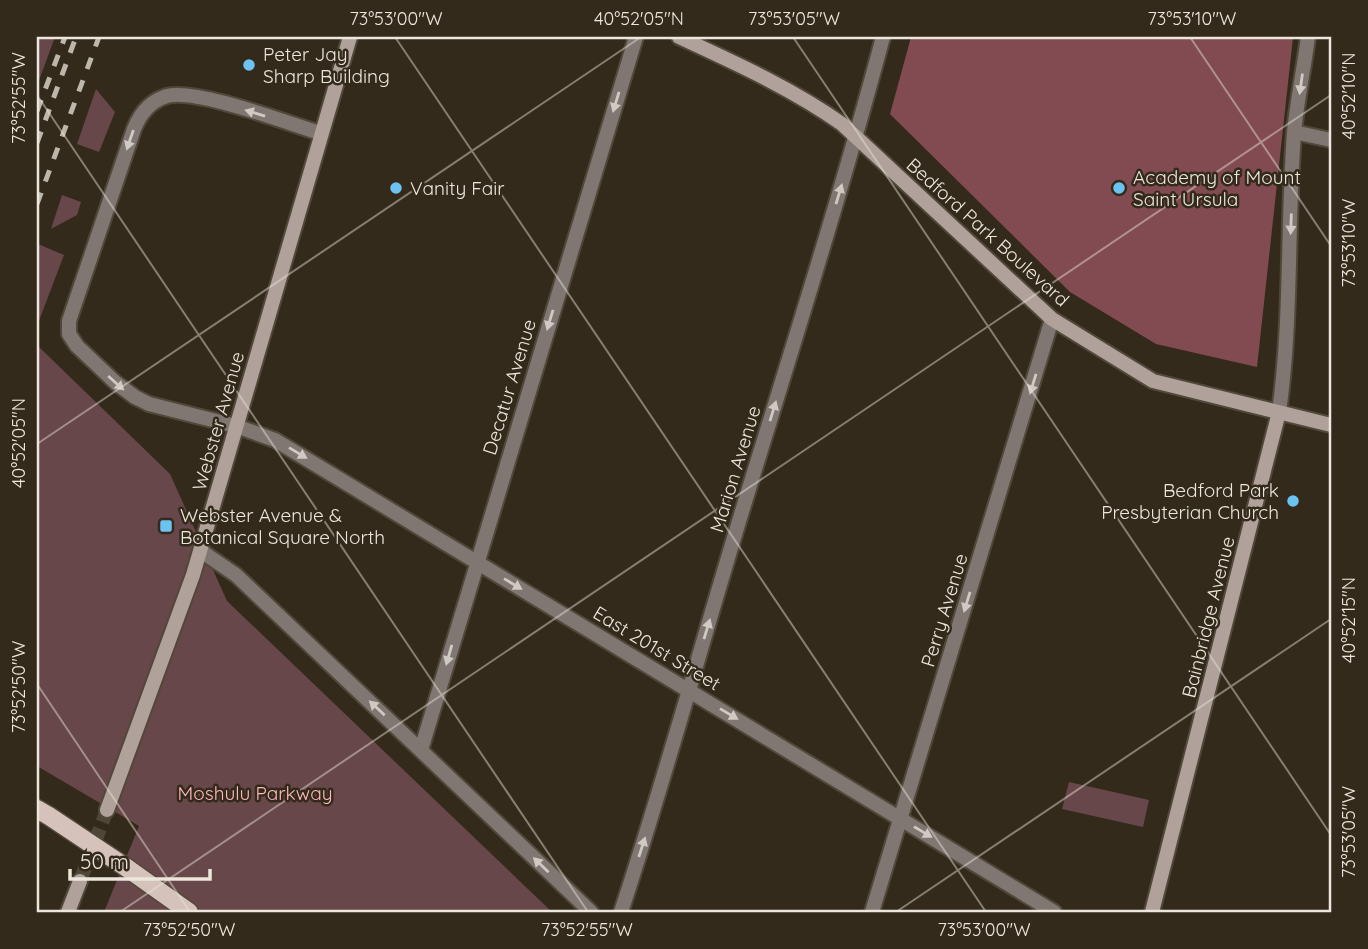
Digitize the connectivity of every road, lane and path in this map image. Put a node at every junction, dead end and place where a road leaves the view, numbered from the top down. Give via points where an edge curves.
1 (349, 37) edge
2 (636, 37) edge
3 (679, 37) edge
4 (883, 37) edge
5 (1308, 37) edge
6 (1294, 132) junction
7 (320, 133) junction
8 (856, 137) junction
9 (1331, 141) edge
10 (1052, 318) junction
11 (1279, 412) junction
12 (1331, 425) edge
13 (236, 426) junction
14 (201, 551) junction
15 (476, 562) junction
16 (688, 690) junction
17 (421, 750) junction
18 (107, 810) tunnel mouth
19 (43, 812) edge
20 (901, 819) junction
21 (80, 881) tunnel mouth
22 (68, 912) edge
23 (189, 912) edge
24 (591, 912) edge
25 (621, 912) edge
26 (872, 912) edge
27 (1054, 912) edge
28 (1152, 912) edge

1 - 7 main road, Webster Avenue
2 -> 15 street, Decatur Avenue
3 - 8 main road, Bedford Park Boulevard via 814,104
4 - 8 street, Marion Avenue
5 -> 6 street, Bainbridge Avenue
6 - 9 street
6 -> 11 street, Bainbridge Avenue
7 - 13 main road, Webster Avenue
7 -> 13 street, East 201st Street via 202,97 175,94 143,111 69,321 69,334 77,346 135,397
8 - 10 main road, Bedford Park Boulevard
16 -> 8 street, Marion Avenue
10 - 11 main road, Bedford Park Boulevard via 1153,380
10 -> 20 street, Perry Avenue
11 - 12 main road, Bedford Park Boulevard
11 - 28 main road, Bainbridge Avenue
13 - 14 main road, Webster Avenue
13 -> 15 street, East 201st Street via 275,439
17 -> 14 street via 236,575
14 - 18 main road, Webster Avenue
15 -> 16 street, East 201st Street
15 -> 17 street, Decatur Avenue
16 -> 20 street, East 201st Street
25 -> 16 street, Marion Avenue
24 -> 17 street
19 - 23 main road, bridge
20 - 26 street, Perry Avenue
20 -> 27 street, East 201st Street
21 - 22 main road

